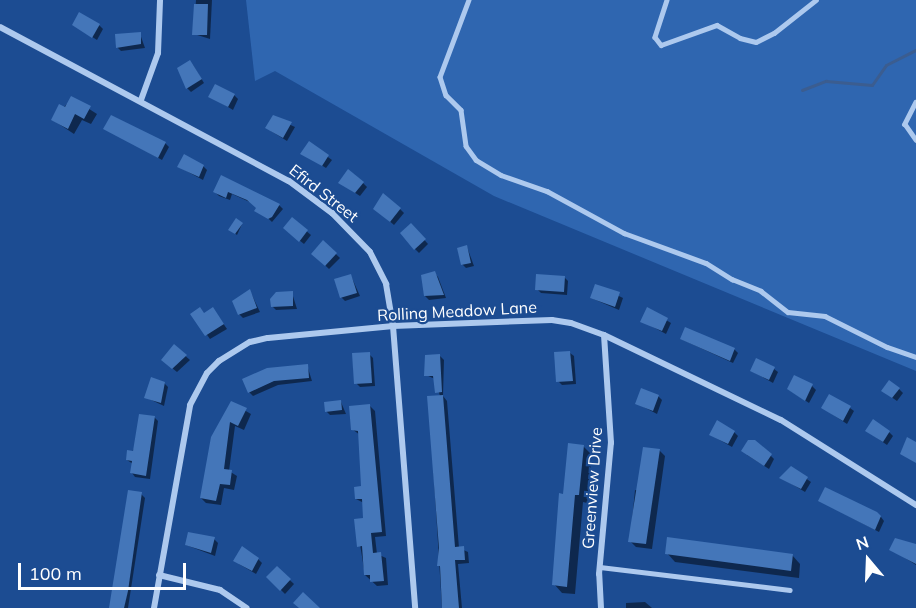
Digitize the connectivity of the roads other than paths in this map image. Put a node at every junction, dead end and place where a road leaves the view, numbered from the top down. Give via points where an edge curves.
1 (160, 0) edge
2 (469, 0) edge
3 (667, 0) edge
4 (816, 0) edge
5 (0, 27) edge
6 (141, 100) junction
7 (916, 102) edge
8 (916, 140) edge
9 (393, 326) junction
10 (604, 334) junction
11 (916, 357) edge
12 (916, 505) edge
13 (600, 567) junction
14 (159, 575) junction
15 (790, 590) dead end
16 (154, 608) edge
17 (247, 608) edge
18 (415, 608) edge
19 (601, 608) edge

1 - 6 street via 158,53
2 - 11 lane via 440,77 446,95 461,110 466,146 476,160 501,175 547,191 624,232 706,263 761,291 788,312 825,316
3 - 4 lane via 655,37 661,45 717,25 756,42
5 - 6 street, Efird Street
6 - 9 street, Efird Street via 289,181 332,213 358,238 379,268
7 - 8 lane via 905,123
9 - 10 street, Rolling Meadow Lane via 552,320
9 - 14 street, Rolling Meadow Lane via 250,342 207,373 184,422
9 - 18 street, Efird Street
10 - 12 street, Rolling Meadow Lane via 781,420
10 - 13 street, Greenview Drive via 611,443
13 - 15 lane
13 - 19 street, Greenview Drive
14 - 16 street, Rolling Meadow Lane
14 - 17 street via 220,591

